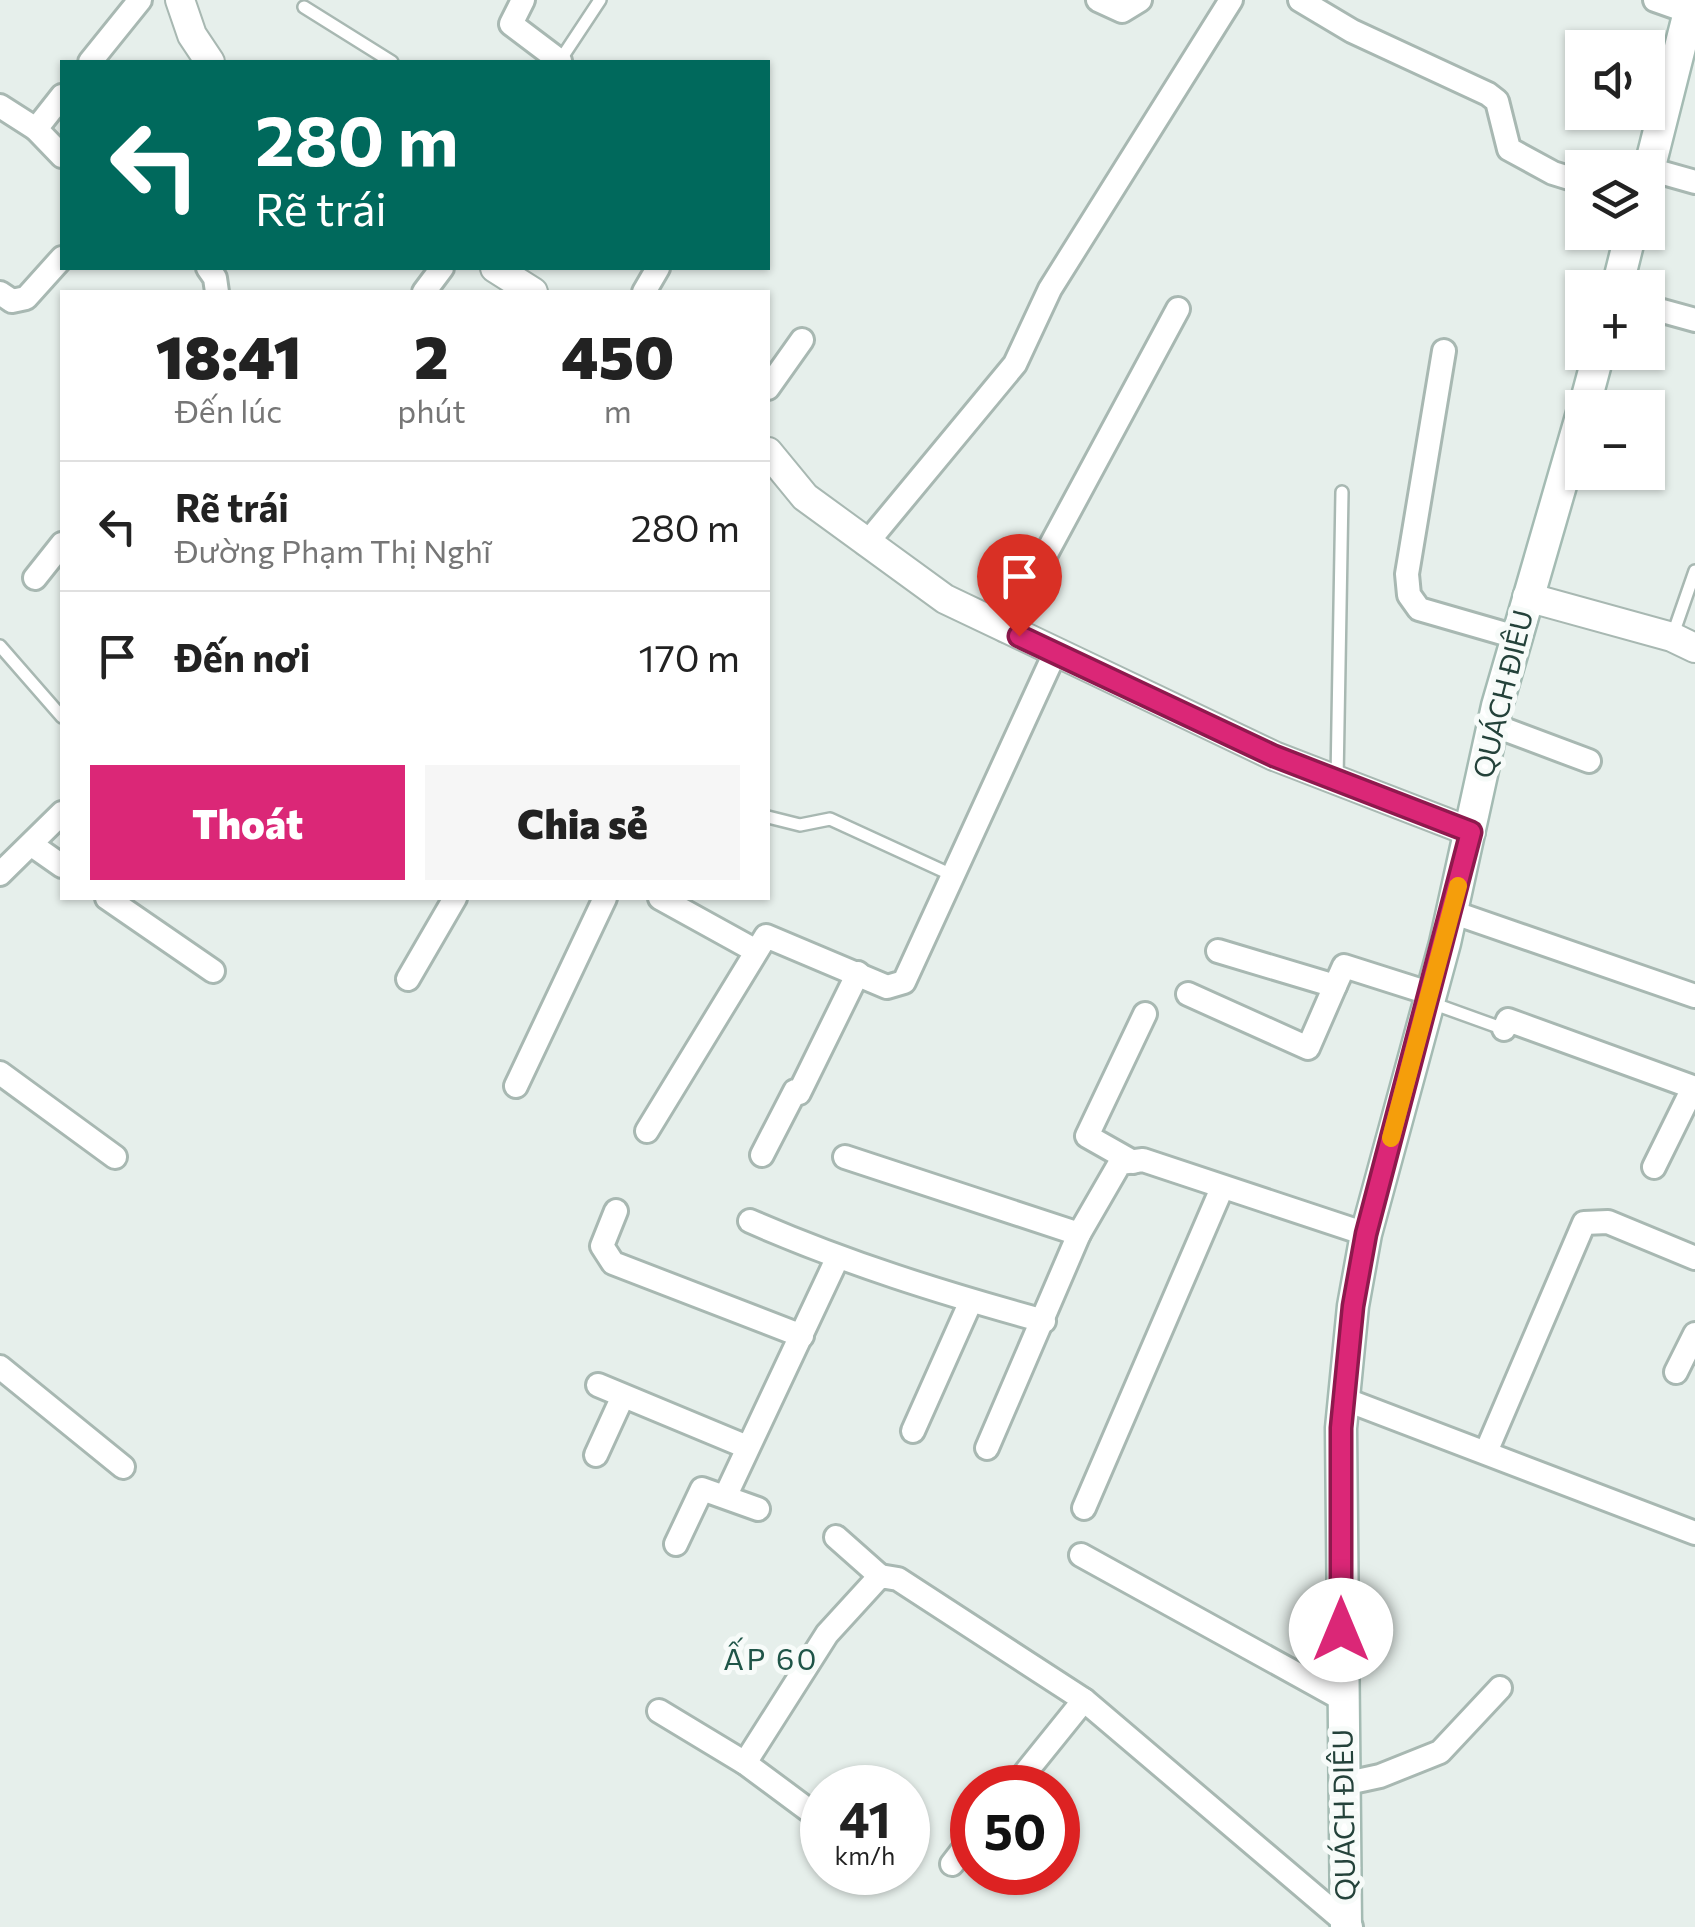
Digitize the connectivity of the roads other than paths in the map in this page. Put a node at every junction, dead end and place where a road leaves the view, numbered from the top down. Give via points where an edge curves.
1 (140, 0) edge
2 (180, 0) edge
3 (524, 0) edge
4 (600, 0) edge
5 (1098, 0) edge
6 (1140, 0) edge
7 (1231, 0) edge
8 (1300, 0) edge
9 (1656, 0) edge
10 (1690, 6) edge
11 (304, 7) dead end
12 (92, 60) edge
13 (209, 60) edge
14 (389, 60) edge
15 (566, 60) edge
16 (60, 99) edge
17 (0, 106) edge
18 (36, 129) junction
19 (1653, 150) edge
20 (60, 154) edge
21 (1665, 175) edge
22 (1565, 177) edge
23 (1695, 182) edge
24 (60, 260) edge
25 (499, 270) edge
26 (529, 290) edge
27 (0, 292) edge
28 (1178, 309) dead end
29 (1665, 312) edge
30 (1695, 320) edge
31 (802, 340) dead end
32 (1444, 351) dead end
33 (770, 385) edge
34 (770, 454) edge
35 (1565, 470) edge
36 (1342, 492) dead end
37 (866, 544) junction
38 (60, 547) edge
39 (1695, 571) edge
40 (35, 578) dead end
41 (1527, 597) junction
42 (1005, 630) junction
43 (1516, 636) junction
44 (1683, 642) edge
45 (0, 646) edge
46 (1054, 655) junction
47 (60, 715) edge
48 (1493, 726) junction
49 (1589, 761) dead end
50 (1337, 780) junction
51 (60, 815) edge
52 (770, 818) edge
53 (1471, 832) junction
54 (12, 857) edge
55 (60, 866) edge
56 (952, 875) junction
57 (111, 900) edge
58 (454, 900) edge
59 (604, 900) edge
60 (664, 900) edge
61 (1452, 912) junction
62 (1218, 950) dead end
63 (756, 951) junction
64 (213, 971) dead end
65 (858, 973) junction
66 (408, 979) dead end
67 (1334, 986) junction
68 (1188, 994) dead end
69 (1695, 996) edge
70 (1431, 998) junction
71 (1145, 1014) dead end
72 (1504, 1029) joint
73 (0, 1073) edge
74 (516, 1086) dead end
75 (1694, 1088) edge
76 (647, 1132) dead end
77 (762, 1155) dead end
78 (114, 1157) dead end
79 (844, 1157) dead end
80 (1133, 1162) junction
81 (1654, 1167) dead end
82 (1222, 1188) junction
83 (616, 1211) dead end
84 (750, 1220) dead end
85 (1079, 1234) junction
86 (1366, 1234) junction
87 (1695, 1258) edge
88 (838, 1259) junction
89 (971, 1301) junction
90 (1044, 1320) junction
91 (1695, 1334) edge
92 (802, 1336) junction
93 (0, 1367) edge
94 (1676, 1372) dead end
95 (598, 1385) dead end
96 (623, 1396) junction
97 (1344, 1399) junction
98 (913, 1431) dead end
99 (746, 1448) junction
100 (987, 1448) dead end
101 (1486, 1452) junction
102 (596, 1455) dead end
103 (123, 1467) dead end
104 (726, 1495) junction
105 (1084, 1508) dead end
106 (758, 1509) dead end
107 (1695, 1533) edge
108 (836, 1537) dead end
109 (676, 1544) dead end
110 (1081, 1555) dead end
111 (880, 1576) junction
112 (1500, 1688) dead end
113 (1342, 1699) junction
114 (1084, 1700) junction
115 (659, 1711) dead end
116 (745, 1763) junction
117 (1032, 1765) edge
118 (1343, 1784) junction
119 (800, 1805) edge
120 (1348, 1926) edge

1 - 12 street
2 - 13 street
3 - 15 street via 511,24
4 - 15 lane
5 - 6 street via 1122,11
7 - 37 street via 1050,289 1016,364
8 - 22 street via 1488,94 1497,101 1509,150
9 - 10 street
10 - 19 main road
11 - 14 lane
16 - 18 street
17 - 18 street
18 - 20 street
21 - 23 street
24 - 27 street via 26,298 12,300
25 - 26 street
28 - 42 street
29 - 30 street
31 - 33 street
32 - 43 street via 1409,595 1421,610
34 - 37 street via 806,496
35 - 41 main road, QUÁCH ĐIÊU
36 - 50 lane
37 - 42 street via 945,600
38 - 40 street
39 - 44 lane
41 - 43 main road, QUÁCH ĐIÊU
41 - 44 street
42 - 46 street
43 - 48 main road, QUÁCH ĐIÊU
45 - 47 lane
46 - 50 street
46 - 56 street
48 - 49 street
48 - 53 main road, QUÁCH ĐIÊU
50 - 53 street
51 - 54 street
52 - 56 lane via 800,825 830,819
53 - 61 main road, QUÁCH ĐIÊU
54 - 55 street
56 - 65 street via 904,982 886,987
57 - 64 street
58 - 66 street
59 - 74 street
60 - 63 street
61 - 69 street
61 - 70 main road, QUÁCH ĐIÊU
62 - 67 street
63 - 65 street via 771,935
63 - 76 street
65 - 77 street
67 - 68 street via 1308,1048
67 - 70 street via 1344,966
70 - 72 lane
70 - 86 main road, QUÁCH ĐIÊU
71 - 80 street via 1087,1136
72 - 75 street via 1508,1020
73 - 78 street
75 - 81 street
79 - 85 street
80 - 82 street via 1144,1160
80 - 85 street via 1120,1163 1110,1174
82 - 86 street
82 - 105 street
83 - 92 street via 602,1246 612,1263
84 - 88 street
85 - 90 street
86 - 97 main road, QUÁCH ĐIÊU
87 - 101 street via 1608,1222 1584,1223
88 - 89 street
88 - 92 street
89 - 90 street
89 - 98 street
90 - 100 street
91 - 94 street
92 - 99 street
93 - 103 street
95 - 96 street
96 - 99 street
96 - 102 street
97 - 101 street
97 - 113 main road, QUÁCH ĐIÊU
99 - 104 street
101 - 107 street
104 - 106 street
104 - 109 street via 699,1490
108 - 111 street
110 - 113 street
111 - 114 street via 898,1579
111 - 116 street via 827,1634
112 - 118 street via 1440,1752
113 - 118 main road, QUÁCH ĐIÊU
114 - 117 street
114 - 120 street
115 - 116 street
116 - 119 street
118 - 120 main road, QUÁCH ĐIÊU

